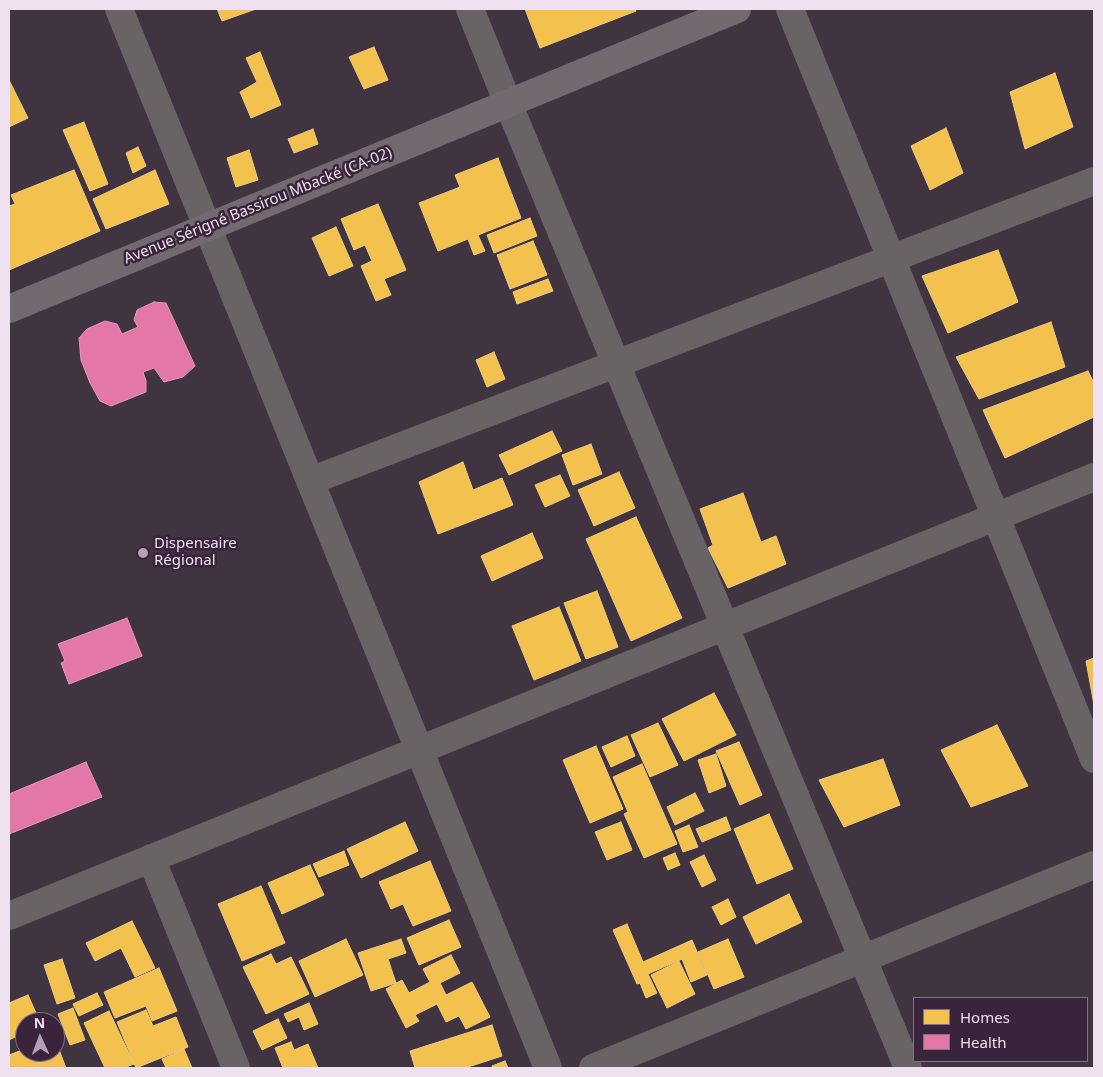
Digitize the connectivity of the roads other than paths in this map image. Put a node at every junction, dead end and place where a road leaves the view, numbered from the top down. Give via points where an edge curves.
1 (118, 9) edge
2 (470, 9) edge
3 (737, 9) edge
4 (790, 9) edge
5 (508, 103) junction
6 (1094, 181) edge
7 (207, 227) junction
8 (892, 259) junction
9 (9, 309) edge
10 (616, 364) junction
11 (1094, 477) edge
12 (310, 481) junction
13 (996, 516) junction
14 (725, 626) junction
15 (419, 750) junction
16 (1094, 760) edge
17 (151, 858) junction
18 (1094, 865) edge
19 (9, 916) edge
20 (863, 959) junction
21 (236, 1068) edge
22 (548, 1068) edge
23 (593, 1068) edge
24 (908, 1068) edge

1 - 7 street
2 - 5 street
3 - 5 main road, Avenue Sérigné Bassirou Mbacké (CA-02)
4 - 8 street
5 - 7 main road, Avenue Sérigné Bassirou Mbacké (CA-02)
5 - 10 street
6 - 8 street
7 - 9 main road, Avenue Sérigné Bassirou Mbacké (CA-02)
7 - 12 street
8 - 10 street
8 - 13 street
10 - 12 street
10 - 14 street
11 - 13 street
12 - 15 street
13 - 14 street
13 - 16 street
14 - 15 street
14 - 20 street
15 - 17 street
15 - 22 street
17 - 19 street
17 - 21 street
18 - 20 street
20 - 23 street
20 - 24 street

